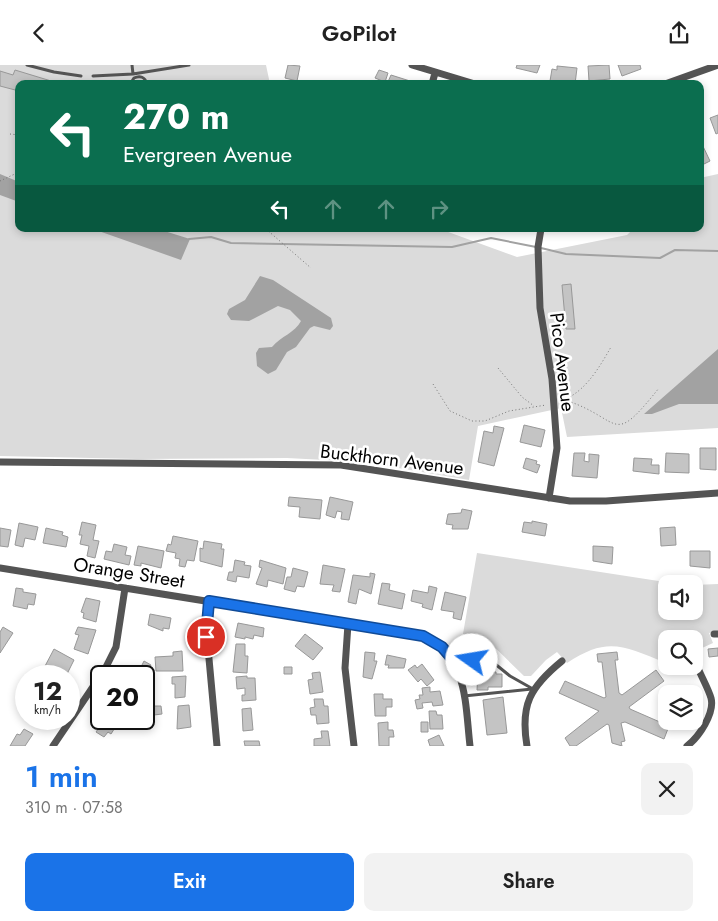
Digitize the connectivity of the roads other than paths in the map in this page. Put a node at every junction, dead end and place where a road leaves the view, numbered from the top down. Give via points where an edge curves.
1 (27, 65) edge
2 (132, 65) edge
3 (188, 65) edge
4 (412, 65) edge
5 (718, 65) edge
6 (435, 73) junction
7 (93, 75) dead end
8 (81, 76) dead end
9 (133, 76) junction
10 (132, 80) edge
11 (144, 80) edge
12 (433, 80) edge
13 (460, 80) edge
14 (675, 80) edge
15 (540, 232) edge
16 (0, 462) edge
17 (718, 493) edge
18 (549, 498) junction
19 (0, 568) edge
20 (125, 588) junction
21 (209, 601) junction
22 (348, 624) junction
23 (454, 661) junction
24 (562, 661) dead end
25 (701, 675) edge
26 (533, 689) junction
27 (464, 696) junction
28 (53, 746) edge
29 (217, 746) edge
30 (354, 746) edge
31 (470, 746) edge
32 (527, 746) edge
33 (687, 746) edge

1 - 8 lane
2 - 9 lane
3 - 9 lane
4 - 6 street
5 - 14 street
6 - 12 street
6 - 13 street
7 - 9 lane
9 - 10 lane
9 - 11 lane
15 - 18 street, Pico Avenue via 540,308 556,448
16 - 18 street, Buckthorn Avenue via 341,465
17 - 18 street, Buckthorn Avenue via 606,501
19 - 20 street, Orange Street
20 - 21 street, Orange Street
20 - 28 street via 116,647 105,669
21 - 22 street, Orange Street
21 - 29 street via 206,637
22 - 23 street, Orange Street via 423,636 442,647
22 - 30 street via 345,668
23 - 26 lane via 489,659
23 - 27 street, Orange Street
24 - 26 street
25 - 33 street via 712,699 706,724
26 - 27 lane
26 - 32 street via 524,717
27 - 31 street, Orange Street

